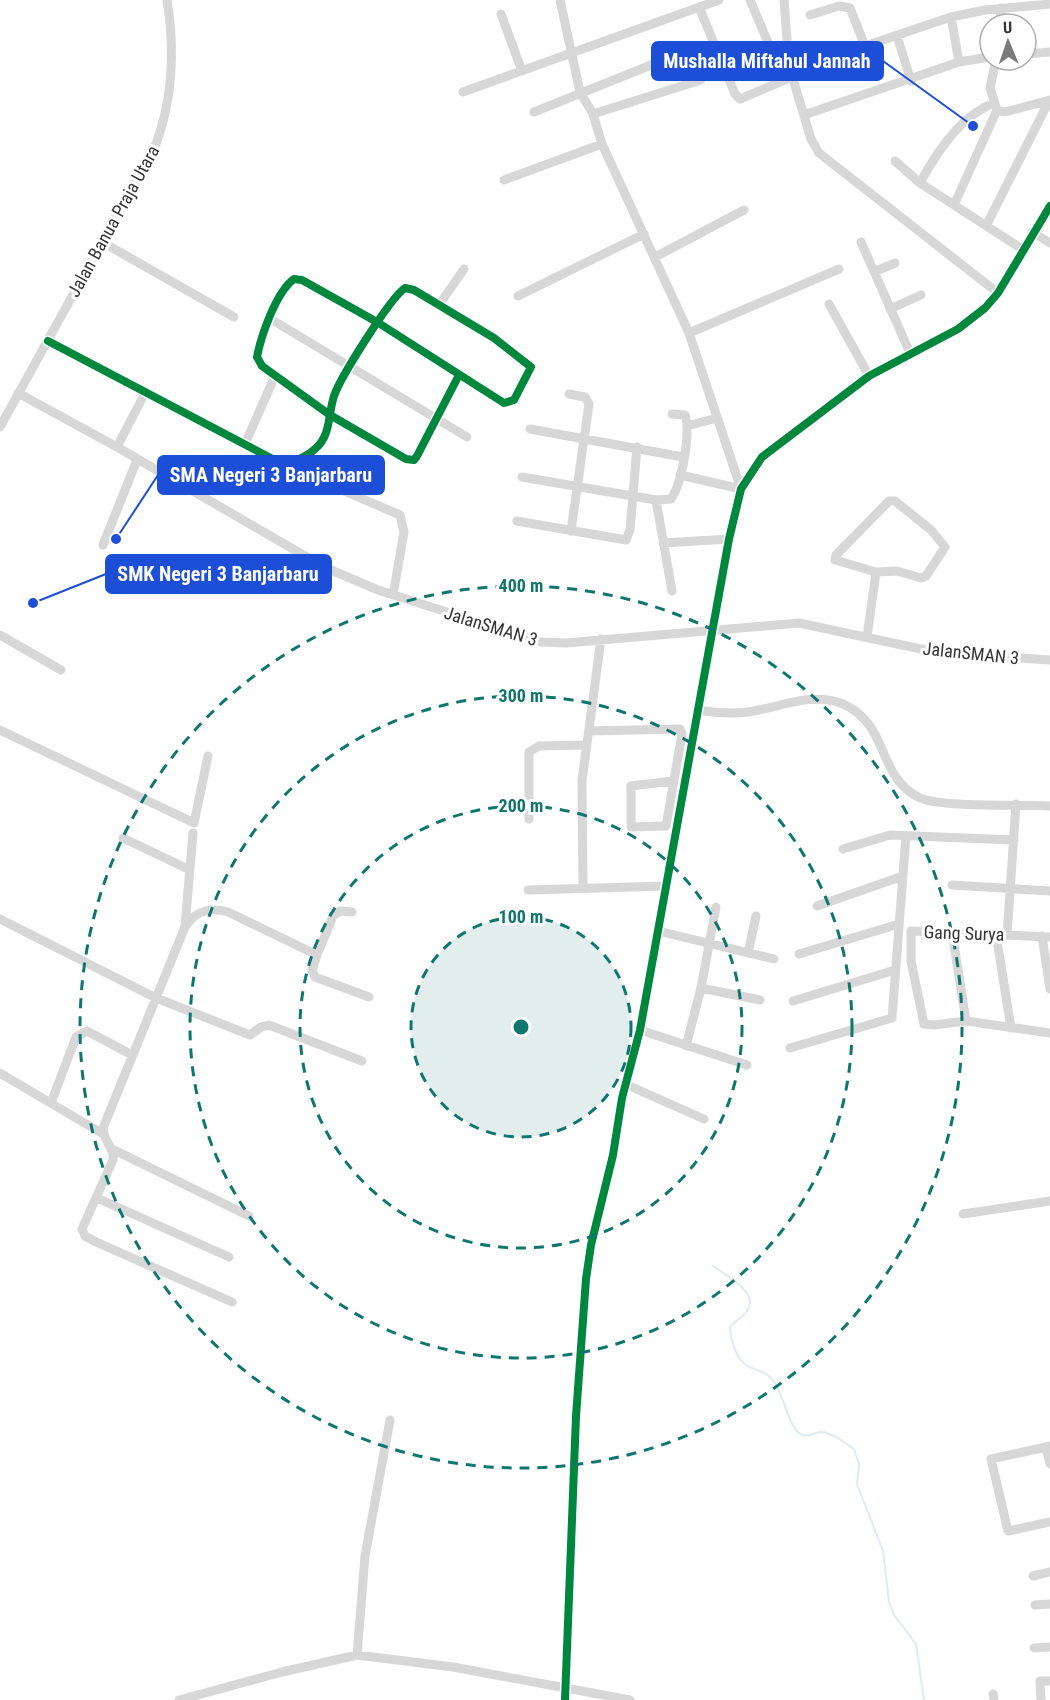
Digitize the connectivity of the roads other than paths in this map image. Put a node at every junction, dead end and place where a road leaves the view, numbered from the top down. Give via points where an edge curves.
1 (167, 0) edge
2 (560, 0) edge
3 (719, 0) edge
4 (750, 0) edge
5 (784, 0) edge
6 (1001, 4) edge
7 (1050, 4) edge
8 (699, 7) junction
9 (501, 14) dead end
10 (810, 15) dead end
11 (951, 17) junction
12 (897, 36) junction
13 (865, 46) junction
14 (571, 52) junction
15 (676, 55) dead end
16 (978, 59) edge
17 (958, 62) junction
18 (522, 70) junction
19 (993, 72) edge
20 (788, 78) junction
21 (701, 80) dead end
22 (910, 81) junction
23 (463, 92) dead end
24 (579, 92) junction
25 (1049, 101) edge
26 (996, 106) junction
27 (534, 111) dead end
28 (593, 114) junction
29 (804, 115) junction
30 (602, 144) junction
31 (895, 161) dead end
32 (504, 180) dead end
33 (920, 183) junction
34 (954, 205) junction
35 (1050, 206) edge
36 (744, 210) dead end
37 (986, 226) junction
38 (1032, 232) junction
39 (644, 234) junction
40 (102, 242) junction
41 (861, 242) dead end
42 (1050, 243) edge
43 (1022, 249) junction
44 (655, 257) junction
45 (895, 263) dead end
46 (464, 268) dead end
47 (839, 269) dead end
48 (874, 272) junction
49 (998, 293) junction
50 (921, 295) dead end
51 (518, 296) dead end
52 (829, 304) dead end
53 (440, 305) junction
54 (890, 309) junction
55 (234, 316) dead end
56 (269, 318) junction
57 (377, 322) junction
58 (689, 333) junction
59 (48, 341) junction
60 (910, 352) junction
61 (352, 366) junction
62 (459, 375) junction
63 (275, 376) junction
64 (869, 376) junction
65 (18, 393) junction
66 (145, 393) junction
67 (569, 394) dead end
68 (672, 414) dead end
69 (330, 415) junction
70 (436, 418) junction
71 (717, 418) junction
72 (687, 426) junction
73 (0, 427) edge
74 (530, 429) dead end
75 (467, 438) dead end
76 (585, 438) junction
77 (244, 446) junction
78 (117, 447) junction
79 (637, 447) junction
80 (683, 457) junction
81 (137, 460) junction
82 (284, 465) junction
83 (680, 475) junction
84 (522, 477) dead end
85 (578, 486) junction
86 (741, 489) junction
87 (632, 496) junction
88 (656, 500) junction
89 (517, 521) dead end
90 (571, 531) junction
91 (729, 539) junction
92 (663, 543) junction
93 (103, 545) dead end
94 (876, 572) junction
95 (672, 591) dead end
96 (393, 595) junction
97 (713, 630) junction
98 (0, 635) edge
99 (867, 638) junction
100 (601, 639) junction
101 (1050, 660) edge
102 (61, 670) dead end
103 (698, 710) junction
104 (0, 730) edge
105 (589, 731) junction
106 (586, 746) junction
107 (208, 756) dead end
108 (673, 781) junction
109 (1016, 804) junction
110 (1050, 806) edge
111 (529, 819) dead end
112 (193, 833) dead end
113 (906, 836) junction
114 (123, 838) dead end
115 (1014, 840) junction
116 (843, 849) dead end
117 (190, 870) junction
118 (903, 876) junction
119 (952, 885) dead end
120 (666, 886) junction
121 (584, 887) junction
122 (1010, 889) junction
123 (528, 890) dead end
124 (1050, 891) edge
125 (716, 906) dead end
126 (817, 906) dead end
127 (352, 912) dead end
128 (756, 916) dead end
129 (0, 919) edge
130 (185, 927) junction
131 (899, 927) junction
132 (658, 931) junction
133 (911, 932) junction
134 (952, 932) junction
135 (1001, 934) junction
136 (1046, 936) edge
137 (708, 943) junction
138 (748, 953) junction
139 (799, 954) dead end
140 (317, 955) junction
141 (774, 959) dead end
142 (896, 970) junction
143 (701, 988) junction
144 (1050, 989) edge
145 (369, 997) dead end
146 (156, 998) junction
147 (760, 1000) dead end
148 (793, 1000) dead end
149 (966, 1021) junction
150 (1011, 1028) junction
151 (640, 1030) junction
152 (1050, 1033) edge
153 (686, 1046) junction
154 (790, 1048) dead end
155 (132, 1055) junction
156 (362, 1061) dead end
157 (747, 1065) dead end
158 (0, 1073) edge
159 (625, 1084) junction
160 (51, 1103) junction
161 (704, 1119) dead end
162 (103, 1134) junction
163 (112, 1149) junction
164 (97, 1198) junction
165 (1050, 1201) edge
166 (963, 1214) dead end
167 (249, 1216) dead end
168 (229, 1257) dead end
169 (232, 1302) dead end
170 (390, 1420) dead end
171 (1048, 1446) edge
172 (1050, 1464) edge
173 (1050, 1522) edge
174 (1050, 1572) edge
175 (1034, 1576) dead end
176 (1050, 1604) edge
177 (1035, 1605) dead end
178 (1050, 1647) edge
179 (1034, 1648) dead end
180 (357, 1655) junction
181 (1050, 1681) edge
182 (567, 1689) junction
183 (179, 1700) edge
184 (565, 1700) edge
185 (630, 1700) edge
186 (1041, 1700) edge

1 - 40 street, Jalan Banua Praja Utara via 172,31 169,99 164,121 156,144
2 - 14 street
3 - 8 street
4 - 20 street
5 - 20 street
6 - 7 street
6 - 11 street
8 - 14 street
8 - 20 street via 740,99
9 - 18 street
10 - 13 street via 840,6 850,8
11 - 12 street
11 - 17 street
12 - 13 street
12 - 22 street
13 - 20 street
14 - 18 street
14 - 24 street
15 - 24 street
16 - 17 street
17 - 22 street
18 - 23 street
19 - 26 street via 990,83
20 - 29 street
21 - 28 street
22 - 29 street
24 - 27 street
24 - 28 street
25 - 26 street via 1005,112
25 - 37 street
26 - 33 street via 983,107 957,130
26 - 34 street
28 - 30 street
29 - 49 street via 819,153
30 - 32 street
30 - 39 street
31 - 33 street
33 - 34 street
34 - 37 street
35 - 38 street
36 - 44 street
37 - 43 street
38 - 42 street
38 - 43 street
39 - 44 street
39 - 51 street
40 - 55 street
40 - 59 street, Jalan Banua Praja Utara
41 - 48 street
43 - 49 street
44 - 58 street
45 - 48 street
46 - 53 street
47 - 58 street
48 - 54 street
49 - 60 street via 958,329
50 - 54 street
52 - 64 street
53 - 57 street via 405,288
53 - 62 street via 494,338 531,367 508,404
54 - 60 street
56 - 57 street via 291,281 298,279
56 - 61 street
56 - 63 street via 257,357
57 - 61 street
57 - 62 street
58 - 71 street
59 - 65 street, Jalan Banua Praja Utara
59 - 66 street
60 - 64 street
61 - 69 street via 335,394
61 - 70 street
62 - 70 street
63 - 69 street
63 - 77 street
64 - 86 street via 762,458
65 - 73 street, Jalan Banua Praja Utara
65 - 78 street, JalanSMAN 3
66 - 77 street
66 - 78 street
67 - 76 street via 588,399
68 - 72 street via 685,415
69 - 70 street via 410,461 417,456
69 - 82 street via 325,437 317,448
70 - 75 street
71 - 72 street
71 - 86 street
72 - 80 street
74 - 76 street
76 - 79 street
76 - 85 street
77 - 82 street
78 - 81 street, JalanSMAN 3
79 - 80 street
79 - 87 street
80 - 83 street
81 - 93 street
81 - 96 street, JalanSMAN 3 via 324,567
82 - 96 street via 400,515 404,532
83 - 86 street
83 - 88 street via 671,499
84 - 85 street
85 - 87 street
85 - 90 street
86 - 91 street
87 - 88 street
87 - 90 street via 626,540
88 - 92 street
89 - 90 street
91 - 92 street
91 - 97 street
92 - 95 street
94 - 94 street via 897,571 921,578 945,547 931,530 895,501 889,501 835,558
94 - 99 street
96 - 100 street, JalanSMAN 3 via 541,642
97 - 99 street, JalanSMAN 3 via 799,623
97 - 100 street, JalanSMAN 3
97 - 103 street
98 - 102 street
99 - 101 street, JalanSMAN 3 via 958,655
100 - 105 street
103 - 109 street via 747,712 806,701 842,704 858,712 872,727 891,772 920,798
103 - 120 street
104 - 107 street via 194,823
105 - 106 street
105 - 108 street via 680,729
106 - 111 street via 539,746 529,752
106 - 121 street via 582,781
108 - 108 street via 666,826 631,827 631,786
109 - 110 street
109 - 115 street
112 - 117 street
113 - 115 street
113 - 116 street via 890,835
113 - 118 street
114 - 117 street
115 - 122 street
117 - 130 street
118 - 126 street
118 - 131 street
119 - 122 street
120 - 121 street
120 - 132 street
121 - 123 street
122 - 124 street
122 - 135 street
125 - 137 street
127 - 140 street via 340,911 333,916
128 - 138 street
129 - 146 street
130 - 140 street via 200,912 218,909
130 - 146 street
131 - 133 street
131 - 139 street
131 - 142 street
132 - 137 street
132 - 151 street
133 - 134 street, Gang Surya
133 - 149 street, Gang Surya via 911,961 922,1021 926,1026
134 - 135 street, Gang Surya
134 - 149 street
135 - 136 street, Gang Surya
135 - 150 street
136 - 144 street
137 - 138 street
137 - 143 street
138 - 141 street
140 - 145 street via 312,970 315,977
142 - 148 street
142 - 154 street via 892,1018
143 - 147 street
143 - 153 street
146 - 155 street
146 - 156 street via 250,1035 269,1025
149 - 150 street
150 - 152 street
151 - 153 street
151 - 159 street
153 - 157 street
155 - 160 street via 87,1031 80,1032
155 - 162 street
158 - 160 street
159 - 161 street
159 - 182 street via 586,1279 576,1416
160 - 162 street
162 - 163 street
163 - 164 street via 113,1160
163 - 167 street
164 - 168 street
164 - 169 street via 84,1224 85,1236
165 - 166 street
170 - 180 street via 365,1556
171 - 172 street
171 - 173 street via 991,1459 1008,1531
174 - 175 street
176 - 177 street
178 - 179 street
180 - 182 street via 453,1667
180 - 183 street
181 - 186 street via 1040,1681
182 - 184 street
182 - 185 street

